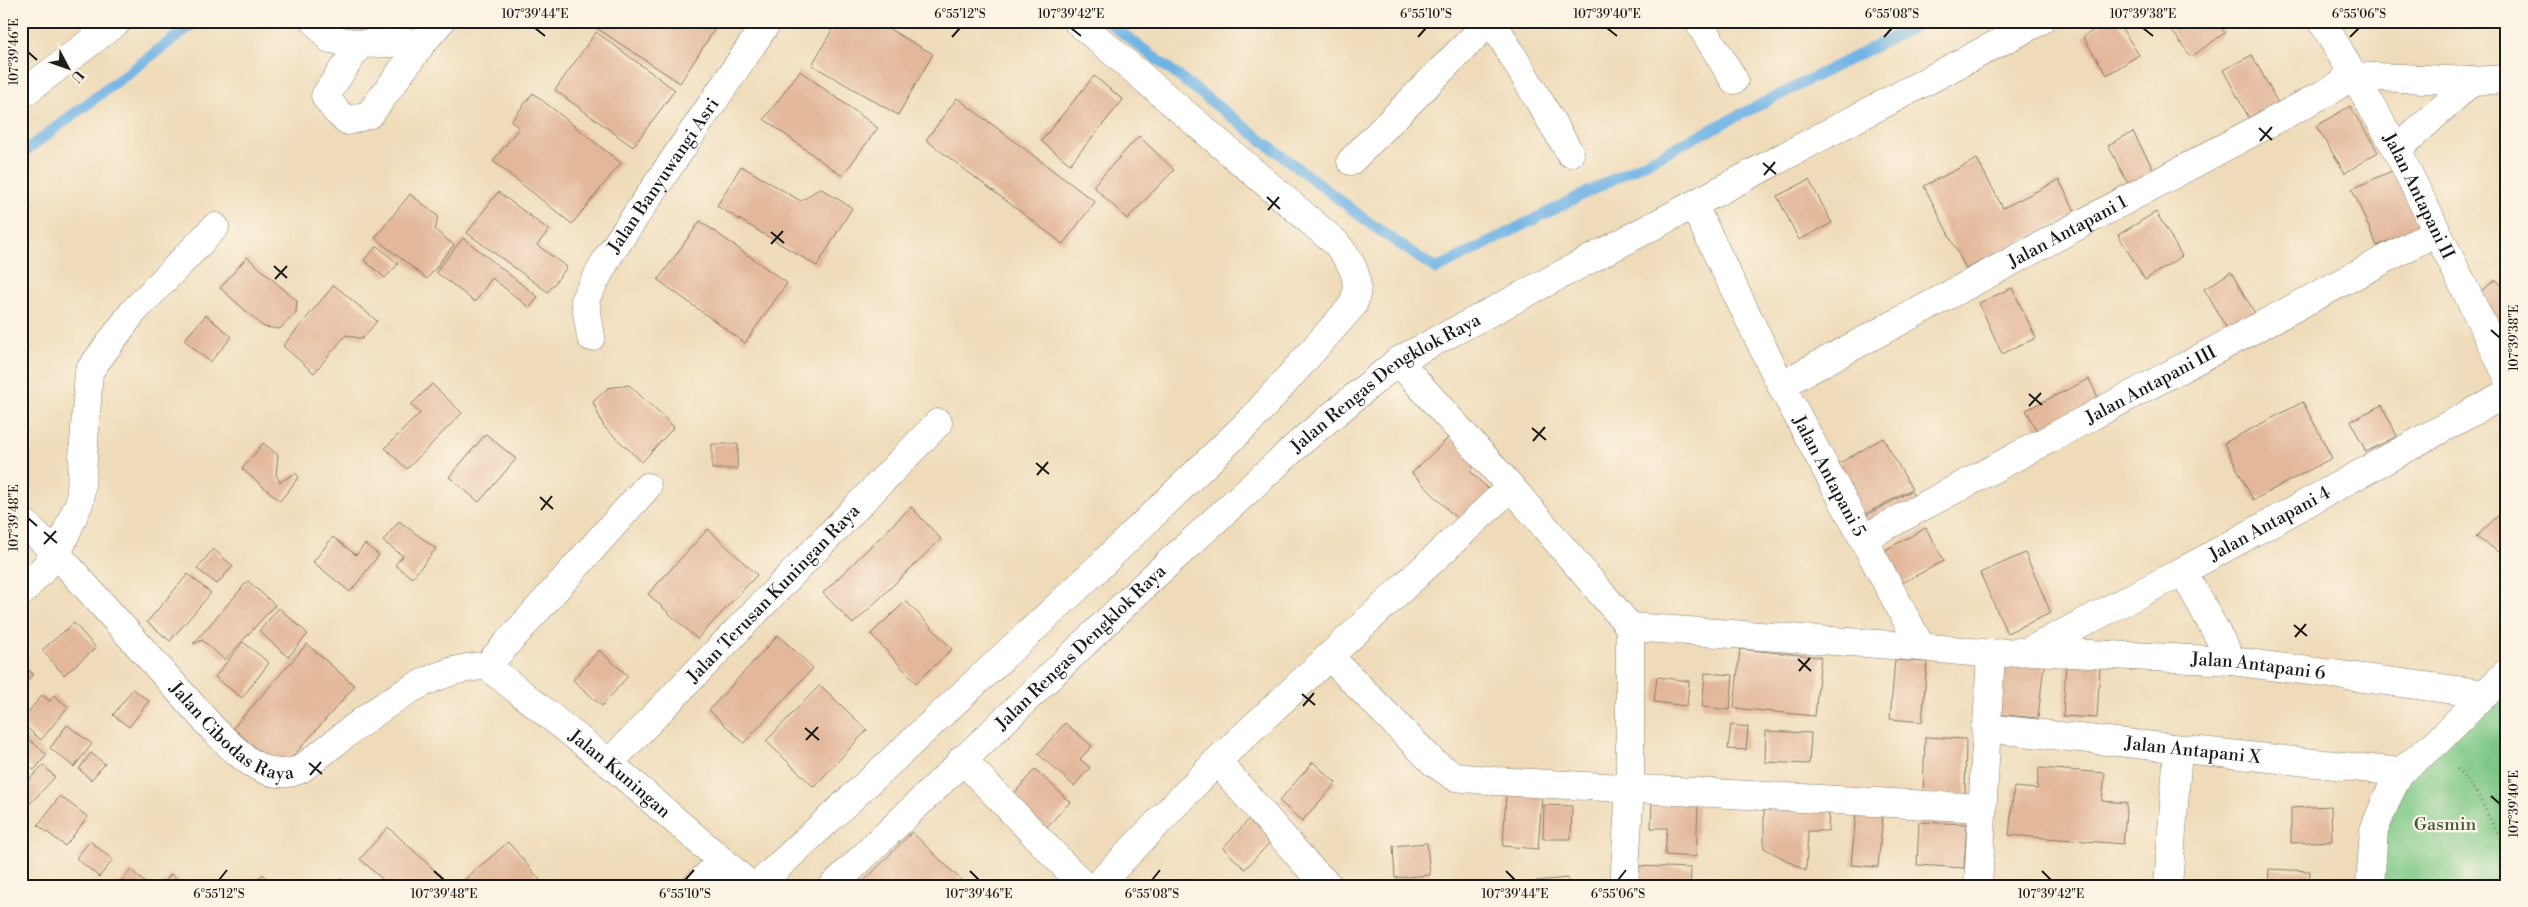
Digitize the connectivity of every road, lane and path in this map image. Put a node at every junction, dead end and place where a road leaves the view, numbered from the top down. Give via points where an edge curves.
1 (118, 21) edge
2 (315, 21) edge
3 (441, 21) edge
4 (768, 21) edge
5 (1077, 21) edge
6 (1491, 21) edge
7 (1698, 21) edge
8 (2040, 21) edge
9 (2322, 21) edge
10 (423, 42) junction
11 (360, 44) junction
12 (2353, 76) junction
13 (2507, 79) edge
14 (1734, 80) dead end
15 (2472, 81) junction
16 (21, 95) edge
17 (2397, 150) junction
18 (1570, 153) dead end
19 (1351, 161) dead end
20 (1694, 206) junction
21 (216, 227) dead end
22 (2436, 232) junction
23 (591, 337) dead end
24 (1398, 361) junction
25 (2507, 375) edge
26 (1781, 385) junction
27 (2507, 393) edge
28 (938, 423) dead end
29 (647, 487) dead end
30 (1511, 487) junction
31 (21, 520) edge
32 (1864, 538) junction
33 (57, 554) junction
34 (2183, 571) junction
35 (21, 593) edge
36 (1630, 626) junction
37 (1921, 647) junction
38 (2030, 651) junction
39 (1991, 654) junction
40 (1329, 656) junction
41 (2232, 661) junction
42 (487, 666) junction
43 (2507, 672) edge
44 (2486, 694) junction
45 (1985, 728) junction
46 (2435, 744) junction
47 (2178, 749) junction
48 (962, 759) junction
49 (1218, 761) junction
50 (608, 763) junction
51 (2400, 772) junction
52 (1630, 787) junction
53 (1982, 808) junction
54 (2507, 853) edge
55 (721, 862) junction
56 (696, 886) edge
57 (751, 886) edge
58 (757, 886) edge
59 (833, 886) edge
60 (1084, 886) edge
61 (1096, 886) edge
62 (1329, 886) edge
63 (1624, 886) edge
64 (1978, 886) edge
65 (2168, 886) edge
66 (2370, 886) edge

1 - 16 street
2 - 11 street via 330,39
3 - 10 street
4 - 23 street, Jalan Banyuwangi Asri via 609,255 585,298
5 - 58 street via 1336,243 1358,276 1358,293 1353,305 1253,418 1075,590
6 - 18 street
6 - 19 street
7 - 14 street
8 - 20 street, Jalan Rengas Dengklok Raya
9 - 12 street, Jalan Antapani II
10 - 11 street
10 - 11 street via 370,114 348,121 325,96
12 - 15 street
12 - 17 street, Jalan Antapani II
12 - 26 street, Jalan Antapani 1
13 - 15 street
15 - 17 street
17 - 22 street, Jalan Antapani II
20 - 24 street, Jalan Rengas Dengklok Raya
20 - 26 street, Jalan Antapani 5
21 - 33 street via 134,312 89,371 80,501
22 - 25 street, Jalan Antapani II
22 - 32 street, Jalan Antapani III
24 - 30 street
24 - 48 street, Jalan Rengas Dengklok Raya via 1303,440
26 - 32 street, Jalan Antapani 5
27 - 34 street, Jalan Antapani 4
28 - 50 street, Jalan Terusan Kuningan Raya
29 - 42 street
30 - 36 street
30 - 40 street
31 - 33 street, Jalan Cibodas Raya
32 - 37 street, Jalan Antapani 5
33 - 35 street
33 - 42 street, Jalan Cibodas Raya via 214,730 241,756 276,774 290,774 301,769 410,689 454,670
34 - 38 street, Jalan Antapani 4
34 - 41 street
36 - 37 street
36 - 52 street
37 - 39 street
38 - 39 street
38 - 41 street, Jalan Antapani 6
39 - 45 street
40 - 49 street
40 - 52 street via 1432,762 1455,777
41 - 44 street, Jalan Antapani 6
42 - 50 street, Jalan Kuningan
43 - 44 street
44 - 46 street
45 - 47 street, Jalan Antapani X
45 - 53 street
46 - 51 street
46 - 54 path via 2477,793
47 - 51 street, Jalan Antapani X
47 - 65 street
48 - 59 street, Jalan Rengas Dengklok Raya
48 - 60 street
49 - 61 street
49 - 62 street via 1306,864
50 - 55 street, Jalan Kuningan
51 - 66 street via 2374,830
52 - 53 street
52 - 63 street
53 - 64 street
55 - 56 street
55 - 57 street, Jalan Kuningan

